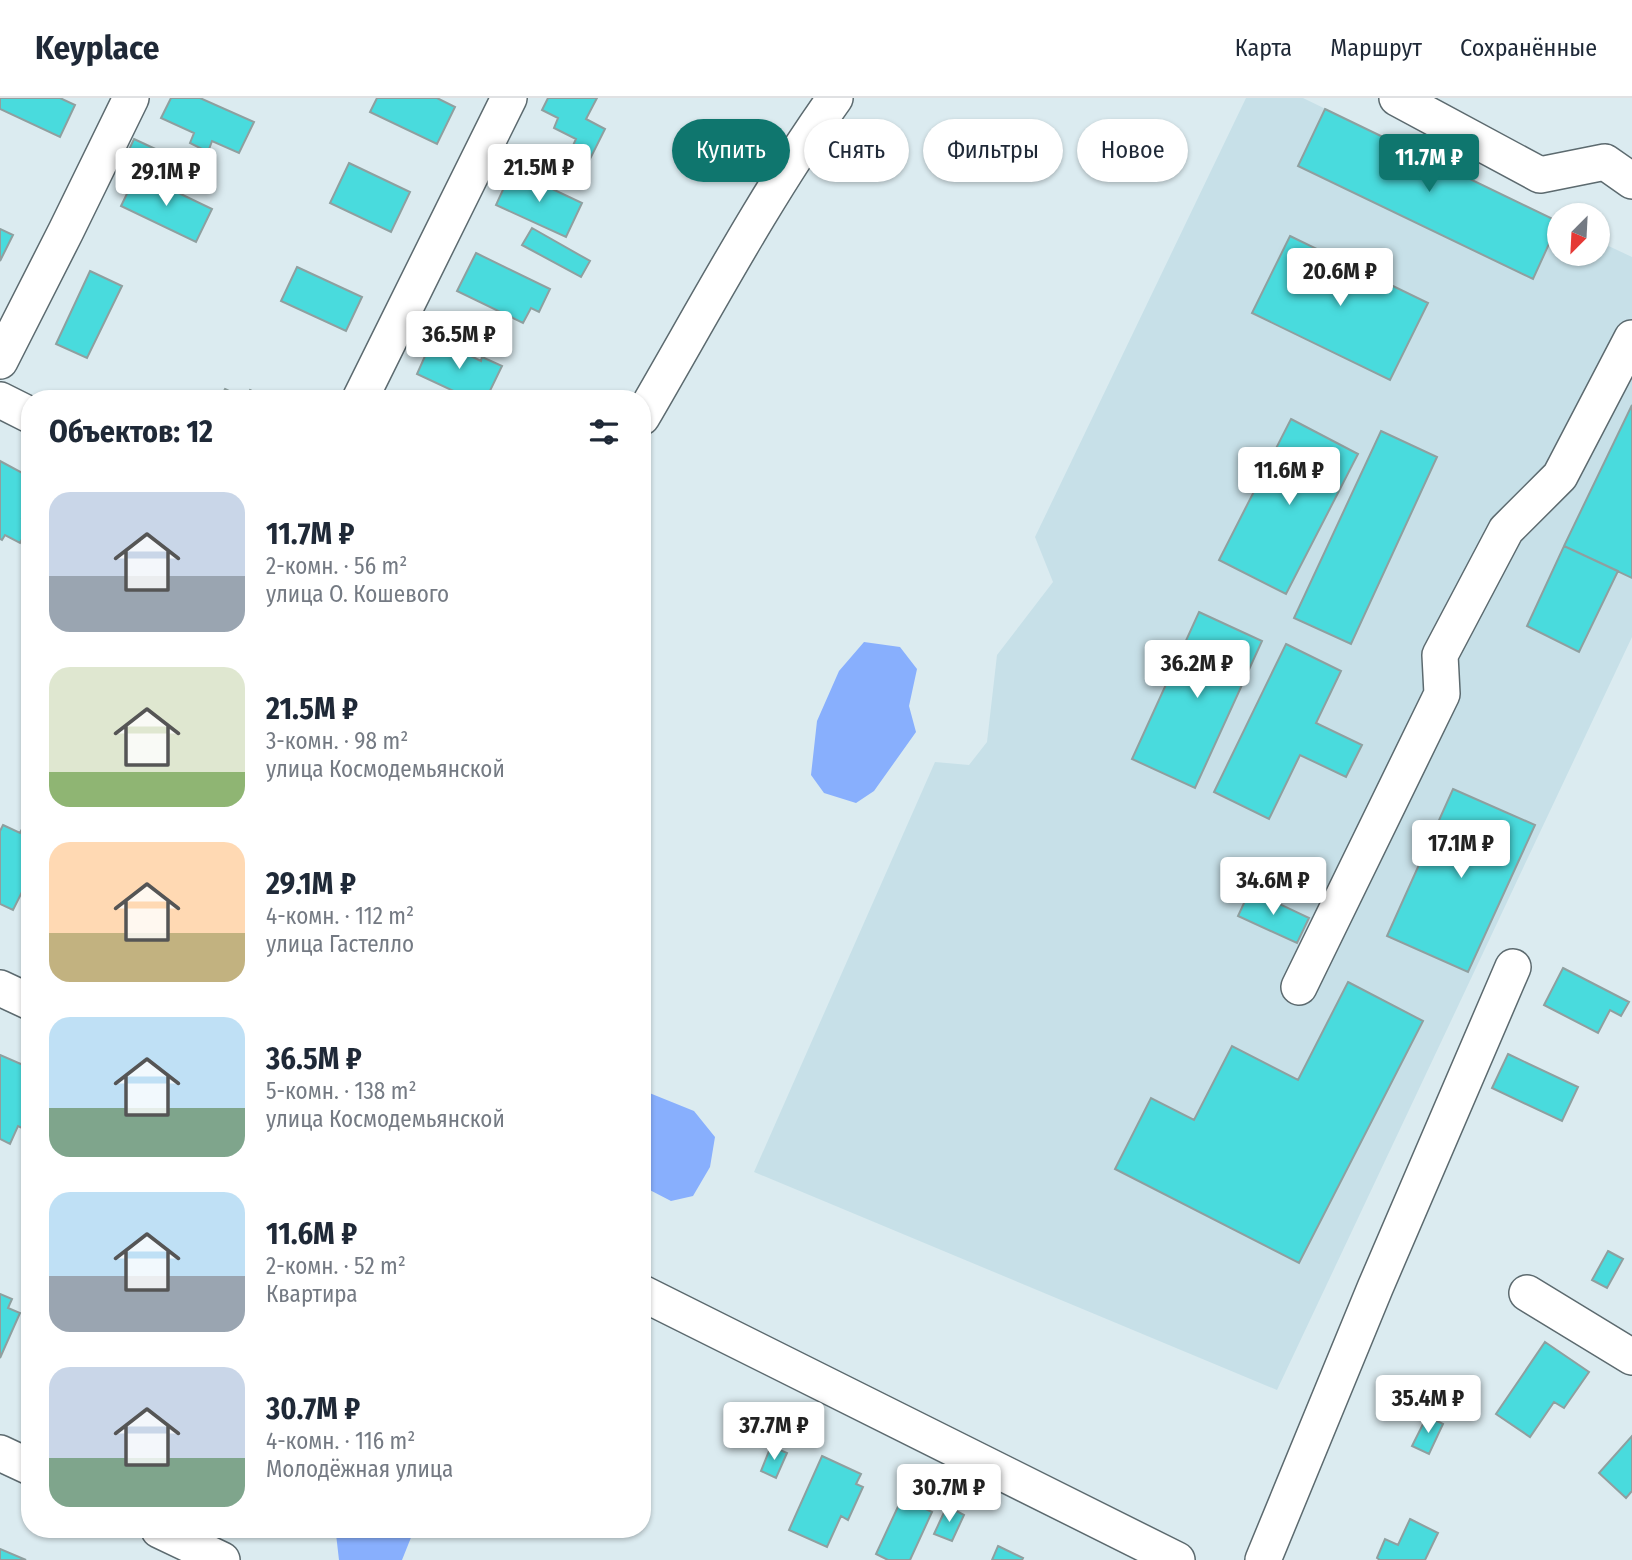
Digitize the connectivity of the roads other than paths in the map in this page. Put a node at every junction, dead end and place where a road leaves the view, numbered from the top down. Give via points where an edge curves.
1 (131, 98) edge
2 (509, 98) edge
3 (835, 98) edge
4 (1397, 98) edge
5 (1618, 171) edge
6 (1632, 338) edge
7 (0, 361) edge
8 (364, 390) edge
9 (0, 400) edge
10 (651, 401) edge
11 (21, 410) edge
12 (1513, 967) dead end
13 (1299, 987) dead end
14 (0, 988) edge
15 (21, 998) edge
16 (1527, 1293) dead end
17 (651, 1297) edge
18 (1632, 1357) edge
19 (0, 1453) edge
20 (21, 1463) edge
21 (176, 1538) edge
22 (222, 1560) edge
23 (1177, 1560) edge
24 (1263, 1560) edge

1 - 7 street
2 - 8 street
3 - 10 street via 803,142
4 - 5 street via 1540,175
6 - 13 street via 1560,476 1506,530 1440,655 1442,694
9 - 11 street
12 - 24 street
14 - 15 street
16 - 18 street
17 - 23 street
19 - 20 street
21 - 22 street

